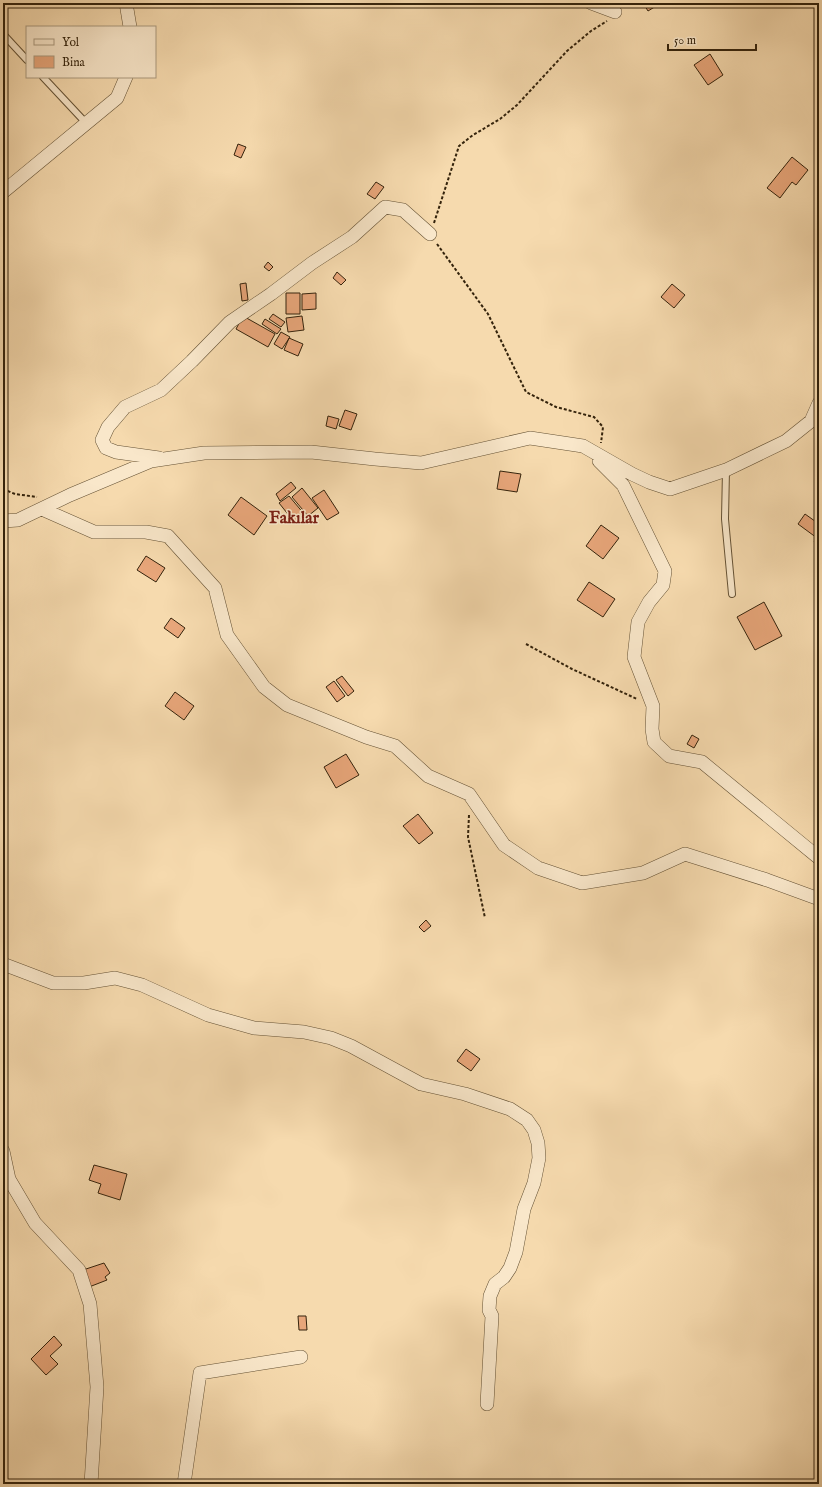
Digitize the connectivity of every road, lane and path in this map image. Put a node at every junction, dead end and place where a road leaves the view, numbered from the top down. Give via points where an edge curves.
1 (126, 3) edge
2 (592, 3) edge
3 (615, 12) joint
4 (130, 26) edge
5 (3, 34) edge
6 (26, 59) edge
7 (44, 78) edge
8 (126, 78) edge
9 (86, 124) junction
10 (3, 192) edge
11 (430, 234) junction
12 (819, 403) edge
13 (583, 446) junction
14 (600, 456) junction
15 (168, 459) junction
16 (726, 470) junction
17 (3, 490) edge
18 (40, 503) junction
19 (3, 522) edge
20 (732, 594) dead end
21 (526, 644) dead end
22 (653, 706) junction
23 (469, 794) junction
24 (819, 858) edge
25 (819, 899) edge
26 (485, 918) dead end
27 (3, 964) edge
28 (3, 1151) edge
29 (301, 1357) dead end
30 (487, 1404) dead end
31 (91, 1484) edge
32 (184, 1484) edge

1 - 4 street
2 - 3 street
3 - 11 path via 567,51 517,106 459,146
5 - 6 lane
7 - 9 lane
8 - 9 street via 117,98
9 - 10 street
11 - 14 path via 488,314 526,392 556,407 594,417 603,427
11 - 15 street via 403,210 385,207 352,237 230,322 161,390 126,407 108,427 102,440 106,448 116,452
12 - 16 street via 811,421 786,441
13 - 14 street
13 - 15 street via 530,438 421,463 311,452 204,453
13 - 22 street via 623,484 665,571 663,585 649,602 638,622 634,657
14 - 16 street via 632,474 670,489
15 - 18 street via 151,461
16 - 20 lane via 725,518
17 - 18 path
18 - 19 street via 18,520
18 - 23 street via 94,532 146,532 168,536 215,588 227,635 264,687 287,705 395,746 428,776
21 - 22 path via 572,669
22 - 24 street via 654,742 669,756 702,762
23 - 25 street via 504,845 538,868 582,884 643,873 685,854
23 - 26 path via 468,837
27 - 30 street via 53,983 84,983 115,978 142,985 208,1015 254,1028 304,1032 331,1038 351,1046 420,1084 465,1094 510,1109 526,1120 534,1130 539,1158 534,1183 524,1209 516,1252 504,1277 495,1284 490,1296 489,1310 492,1316
28 - 31 street via 9,1179 35,1223 79,1270 90,1304 97,1387
29 - 32 street via 200,1373

